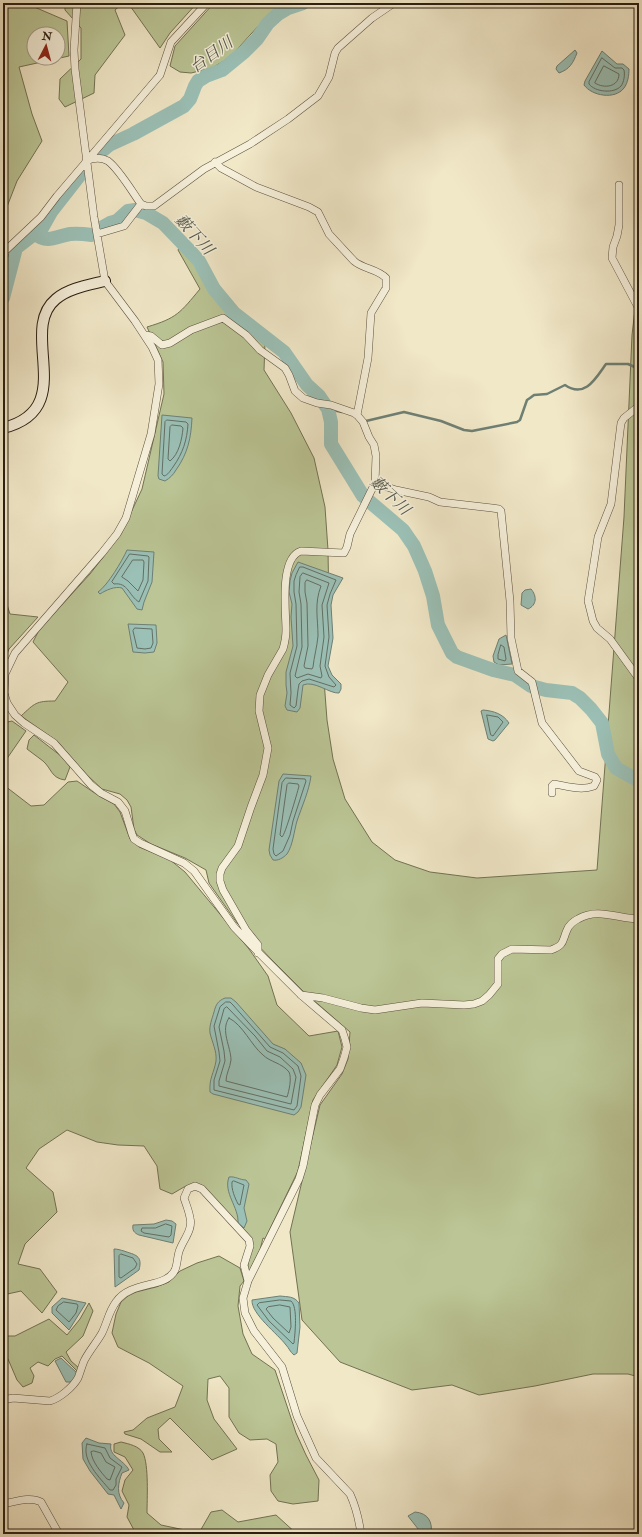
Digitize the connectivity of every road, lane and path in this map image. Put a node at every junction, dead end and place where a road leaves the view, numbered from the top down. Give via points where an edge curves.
1 (77, 3) edge
2 (207, 3) edge
3 (394, 3) edge
4 (86, 161) junction
5 (215, 162) junction
6 (619, 185) dead end
7 (139, 208) junction
8 (97, 234) junction
9 (3, 265) edge
10 (105, 281) junction
11 (639, 309) edge
12 (145, 335) junction
13 (639, 406) edge
14 (357, 414) junction
15 (3, 428) edge
16 (375, 482) junction
17 (639, 679) edge
18 (552, 793) dead end
19 (639, 919) edge
20 (258, 953) junction
21 (300, 995) junction
22 (248, 1281) junction
23 (3, 1400) edge
24 (3, 1504) edge
25 (59, 1534) edge
26 (361, 1534) edge

1 - 4 street via 74,50
2 - 4 street via 171,42 160,75
3 - 5 street via 372,18 338,48 329,77 318,96 250,144
4 - 7 street via 93,158 107,160
4 - 8 street
4 - 9 street via 41,217 5,251
5 - 7 street via 154,206
5 - 14 street via 256,187 318,212 329,234 354,261 386,278 386,288 371,313 368,358
6 - 11 street via 619,225 612,258
7 - 8 street via 124,226
8 - 10 street
10 - 12 street
10 - 15 street via 80,287 60,296 49,307 42,332 44,369 39,404 25,420
12 - 14 street via 151,336 162,345 170,344 192,330 223,318 284,368 290,375 295,391 303,398
12 - 20 street via 158,360 159,384 151,434 126,518 102,553 15,653 5,674 4,693 15,715 54,743 91,785 118,802 125,811 134,839 184,863 194,871 234,927
13 - 17 street via 621,423 611,504 598,537 588,594 589,609 597,628 610,640
14 - 16 street via 374,445
16 - 18 street via 440,502 502,511 511,638 518,671 532,682 542,723 579,771 597,780 590,788 554,784
16 - 20 street via 350,534 344,553 297,552 288,569 285,593 285,642 260,695 259,710 268,748 263,776 238,846 220,874 223,890 246,930 258,945
19 - 21 street via 594,913 574,921 558,948 509,950 499,956 498,984 494,991 474,1004 422,1003 376,1010
20 - 21 street
21 - 22 street via 342,1030 347,1047 340,1069 315,1105 299,1179
22 - 23 street via 244,1265 250,1246 249,1240 202,1189 195,1186 188,1189 184,1198 191,1219 188,1234 179,1250 176,1269 172,1274 163,1281 132,1289 119,1298 85,1360 78,1379 67,1391 50,1401 13,1398
22 - 26 street via 243,1298 245,1312 254,1330 282,1367 297,1416 316,1458 350,1494
24 - 25 street via 32,1500 41,1502

